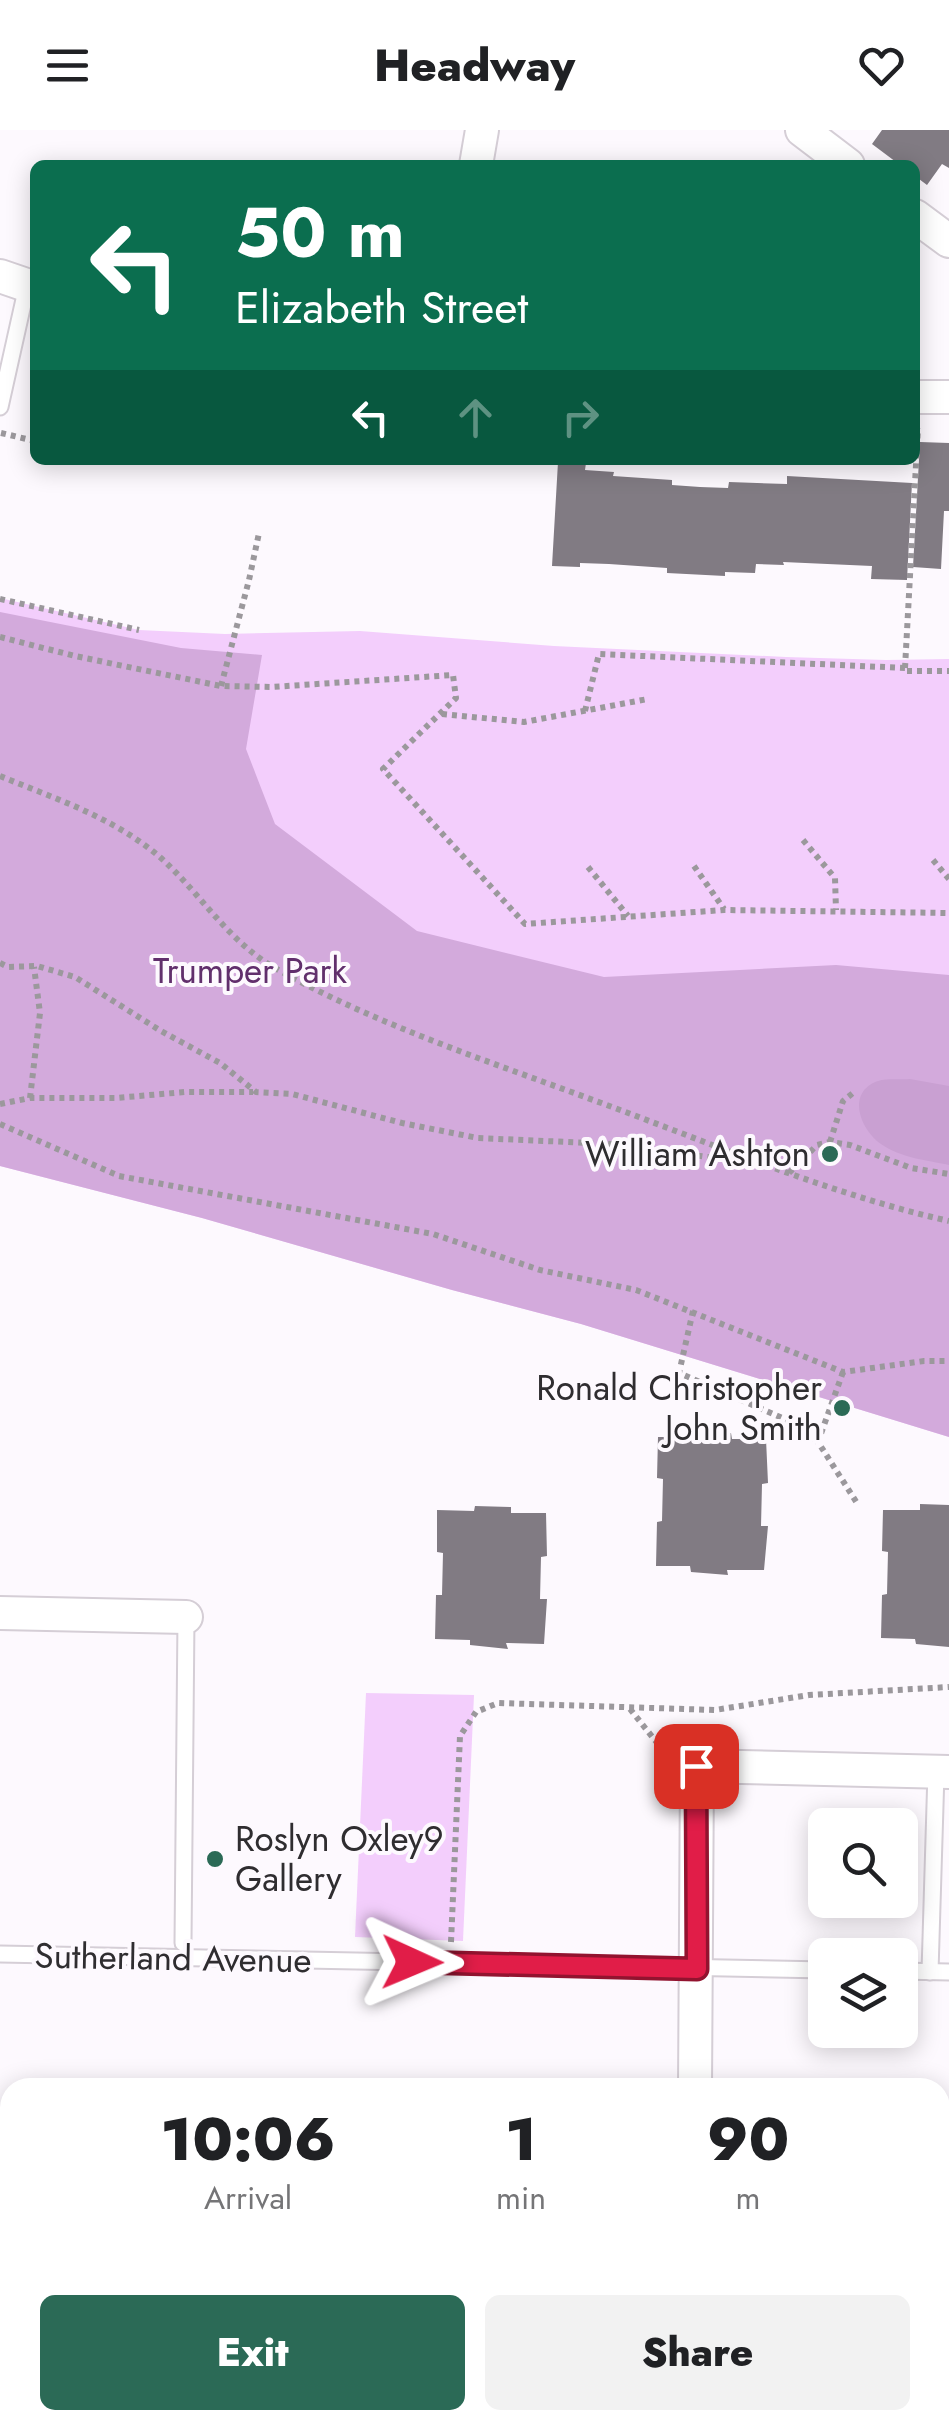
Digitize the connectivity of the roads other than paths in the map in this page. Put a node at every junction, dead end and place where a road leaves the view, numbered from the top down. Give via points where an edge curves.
1 (482, 130) edge
2 (802, 130) edge
3 (477, 160) edge
4 (841, 160) edge
5 (920, 219) edge
6 (947, 235) edge
7 (21, 284) edge
8 (0, 407) edge
9 (0, 1614) edge
10 (186, 1616) joint
11 (943, 1772) edge
12 (183, 1943) dead end
13 (0, 1954) edge
14 (697, 1969) junction
15 (808, 1970) edge
16 (918, 1972) edge
17 (930, 1972) junction
18 (949, 1972) edge
19 (694, 2078) edge

1 - 3 street
2 - 4 street
5 - 6 street
7 - 8 lane
9 - 10 street
10 - 12 lane
11 - 14 street via 696,1766
11 - 17 lane
13 - 14 lane, Sutherland Avenue
14 - 15 lane, Sutherland Avenue
14 - 19 street
16 - 17 lane
17 - 18 lane

